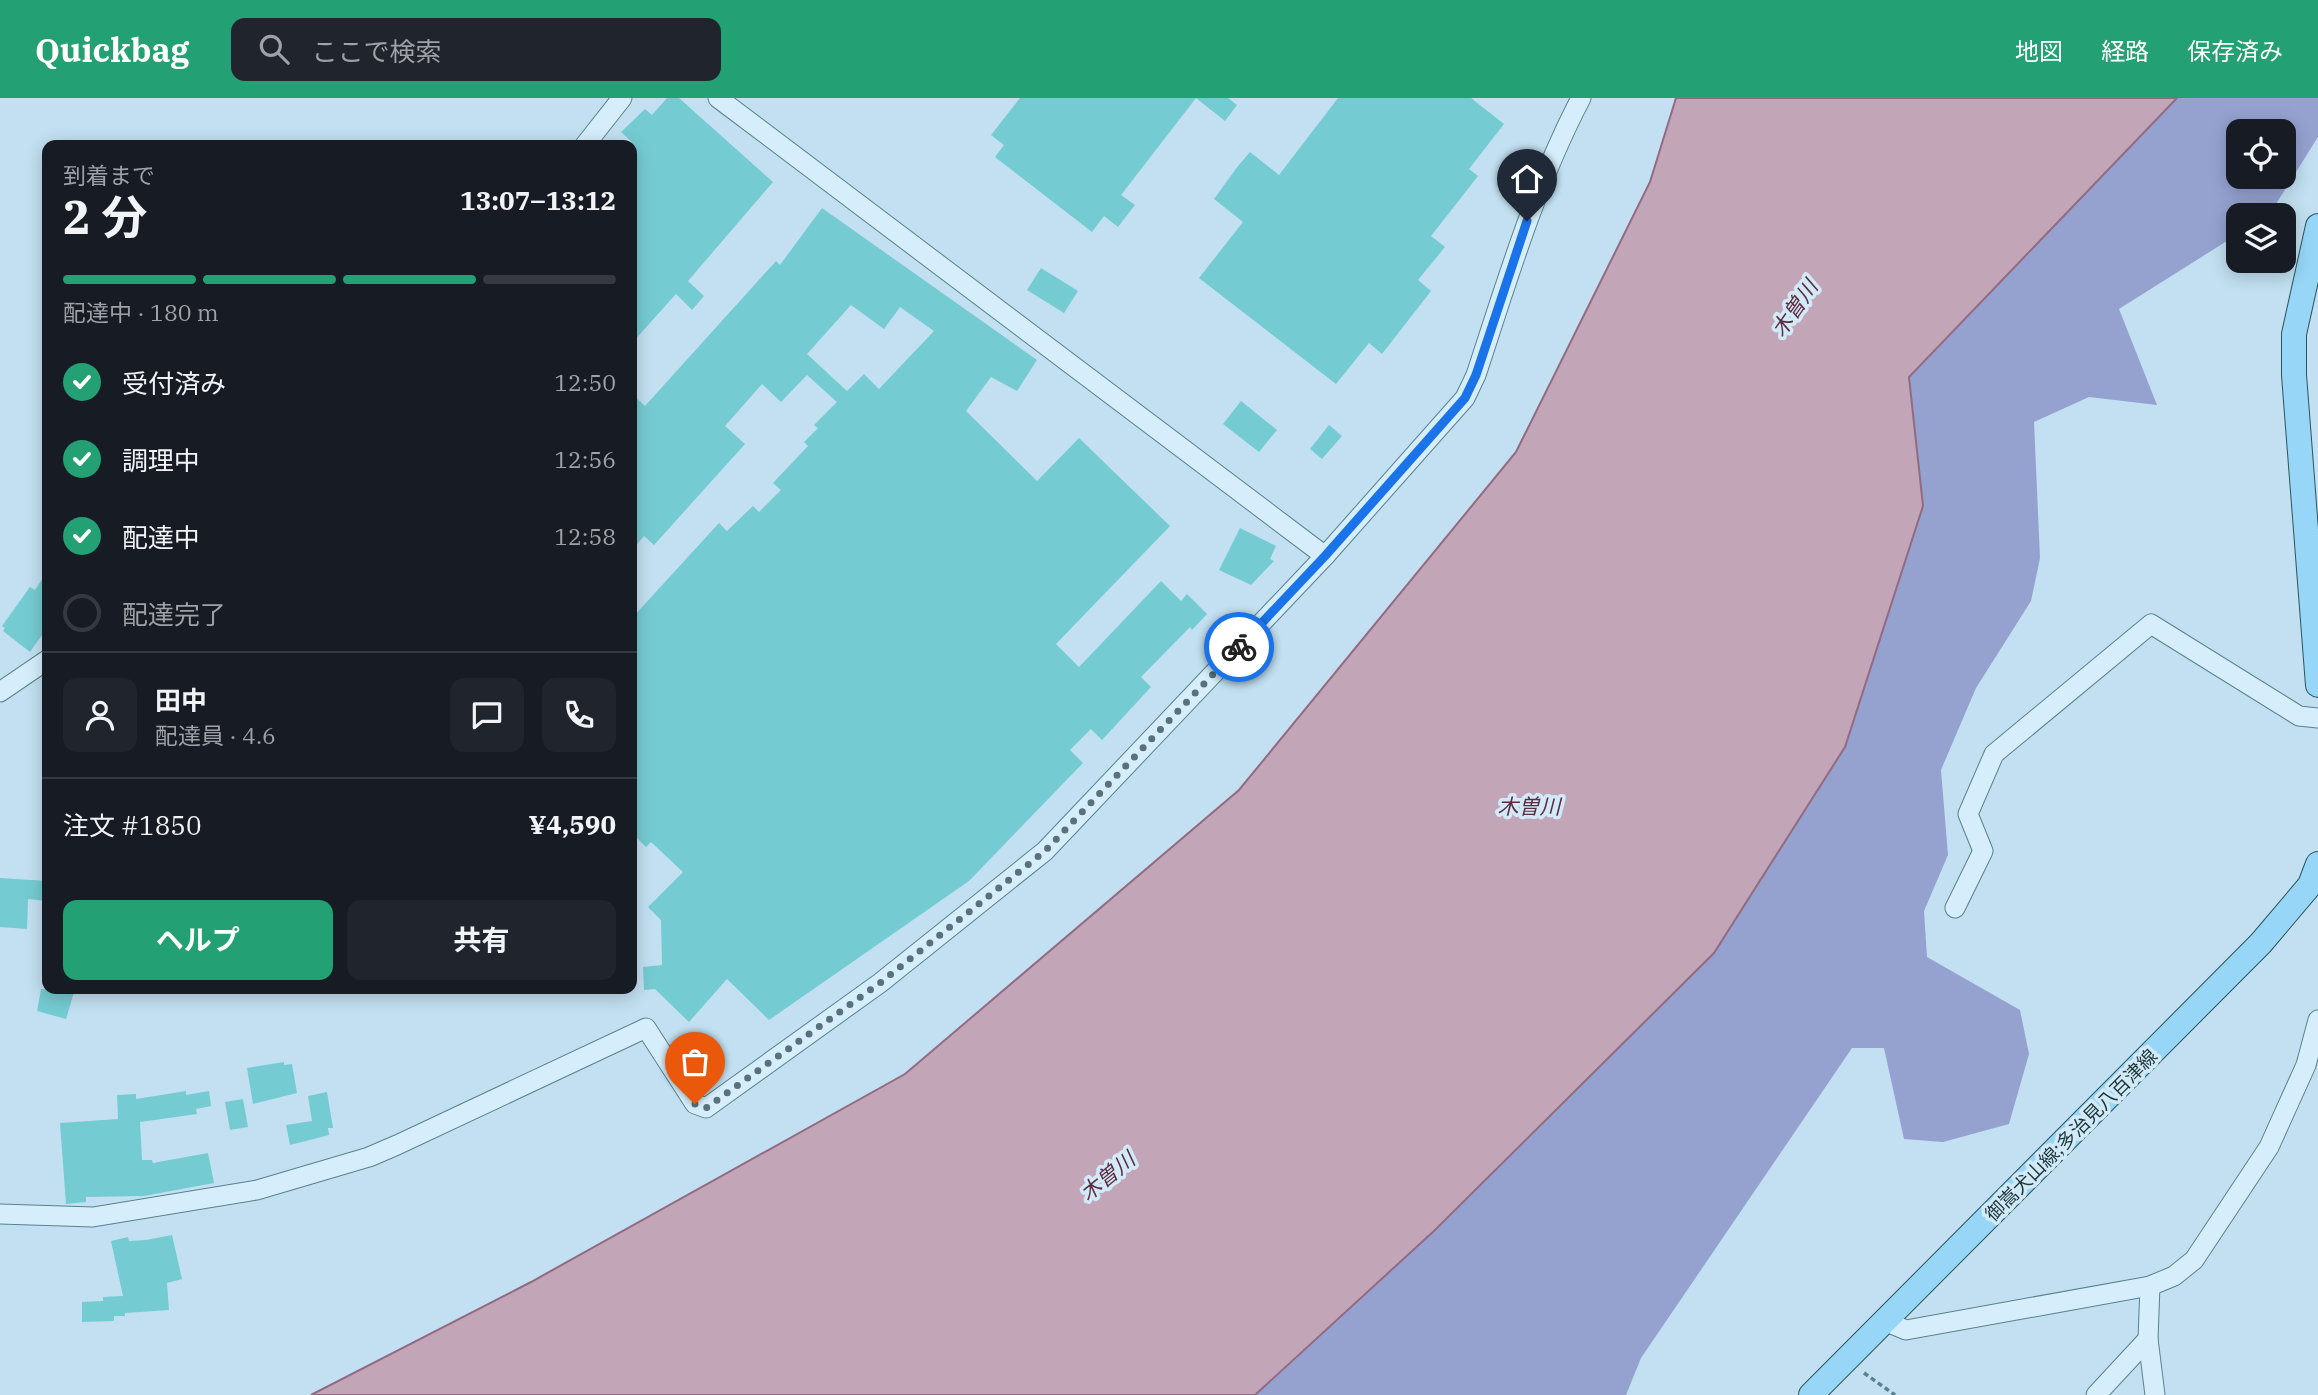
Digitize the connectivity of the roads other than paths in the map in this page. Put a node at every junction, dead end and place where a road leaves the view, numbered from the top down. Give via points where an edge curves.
1 (622, 98) edge
2 (718, 98) edge
3 (1581, 98) edge
4 (590, 140) edge
5 (2317, 237) edge
6 (1325, 556) junction
7 (42, 663) edge
8 (2318, 685) edge
9 (0, 692) edge
10 (2318, 718) edge
11 (2315, 881) edge
12 (1955, 908) dead end
13 (2318, 1020) edge
14 (0, 1214) edge
15 (2150, 1286) junction
16 (1886, 1322) junction
17 (2148, 1339) junction
18 (1811, 1395) edge
19 (2096, 1395) edge
20 (2155, 1395) edge

1 - 4 street
2 - 6 street
3 - 6 street via 1536,195 1465,398
5 - 8 main road via 2294,334 2294,375
6 - 14 street via 1045,851 880,983 706,1108 695,1104 646,1028 369,1157 257,1190 93,1217
7 - 9 street
10 - 12 street via 2299,716 2151,624 1994,754 1968,814 1983,851
11 - 16 main road, 御嵩犬山線;多治見八百津線 via 2261,943
13 - 15 street via 2306,1065 2269,1147 2194,1260 2174,1276
15 - 16 street via 1906,1330
15 - 17 street
16 - 18 main road, 御嵩犬山線;多治見八百津線
17 - 19 street
17 - 20 street

